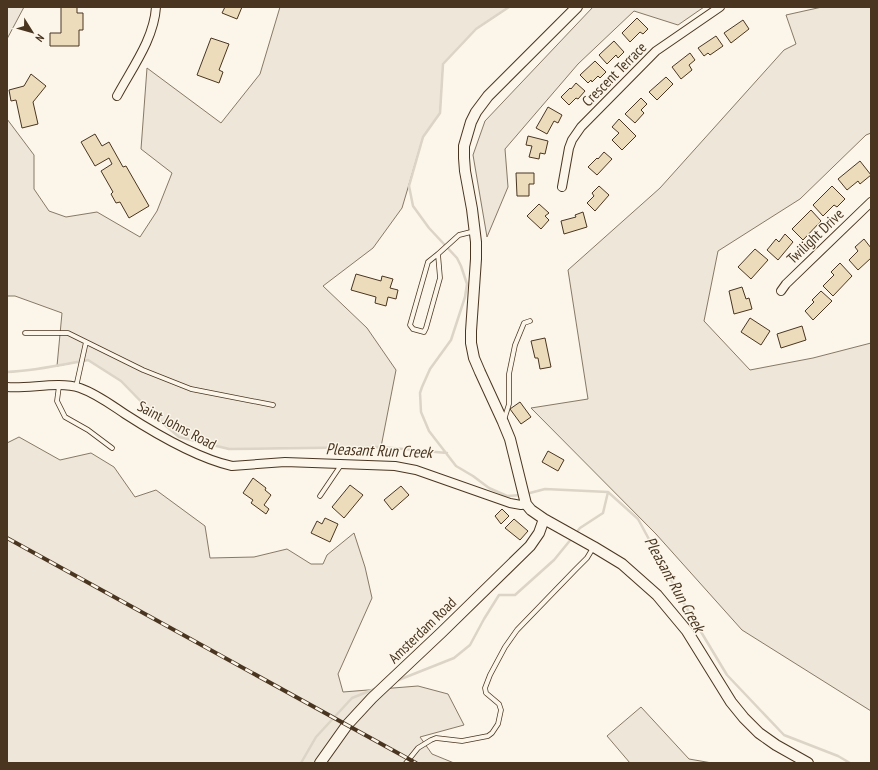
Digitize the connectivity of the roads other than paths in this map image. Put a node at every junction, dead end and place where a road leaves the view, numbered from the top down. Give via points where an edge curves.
1 (156, 7) edge
2 (576, 7) edge
3 (720, 7) edge
4 (117, 96) dead end
5 (562, 186) dead end
6 (871, 202) edge
7 (475, 231) junction
8 (439, 253) junction
9 (780, 292) dead end
10 (530, 321) dead end
11 (26, 333) dead end
12 (86, 342) junction
13 (59, 386) junction
14 (7, 387) edge
15 (76, 387) junction
16 (273, 406) dead end
17 (503, 422) junction
18 (112, 448) dead end
19 (341, 465) junction
20 (320, 496) dead end
21 (525, 502) junction
22 (544, 519) junction
23 (594, 547) junction
24 (320, 763) edge
25 (406, 763) edge
26 (808, 763) edge

1 - 4 street via 146,44
2 - 7 street via 488,96 471,122 464,146 464,158
3 - 5 street, Crescent Terrace via 656,51 581,127 569,148
6 - 9 street, Twilight Drive
7 - 8 lane via 459,235
7 - 17 street via 471,343 480,372
8 - 8 lane via 440,278 424,332 413,329 410,325 428,262
10 - 17 lane via 524,323 515,345 509,374 509,404
11 - 12 lane via 68,333
12 - 15 lane
12 - 16 lane via 143,370 190,389
13 - 14 street, Saint Johns Road
13 - 15 street, Saint Johns Road
13 - 18 lane via 57,401 65,417
15 - 19 street, Saint Johns Road via 100,397 190,451 224,464 232,466 285,462
17 - 21 street via 510,439
19 - 20 lane
19 - 21 street, Saint Johns Road via 395,466 416,470 510,503 521,505
21 - 22 street
22 - 23 street
22 - 24 street, Amsterdam Road via 539,533 530,546 372,698
23 - 25 lane via 576,570 517,630 505,647 486,688 486,693 499,704 501,710 498,724 492,733 462,741 436,738 418,748
23 - 26 street via 622,564 657,594 687,630 731,702 744,718 759,733

